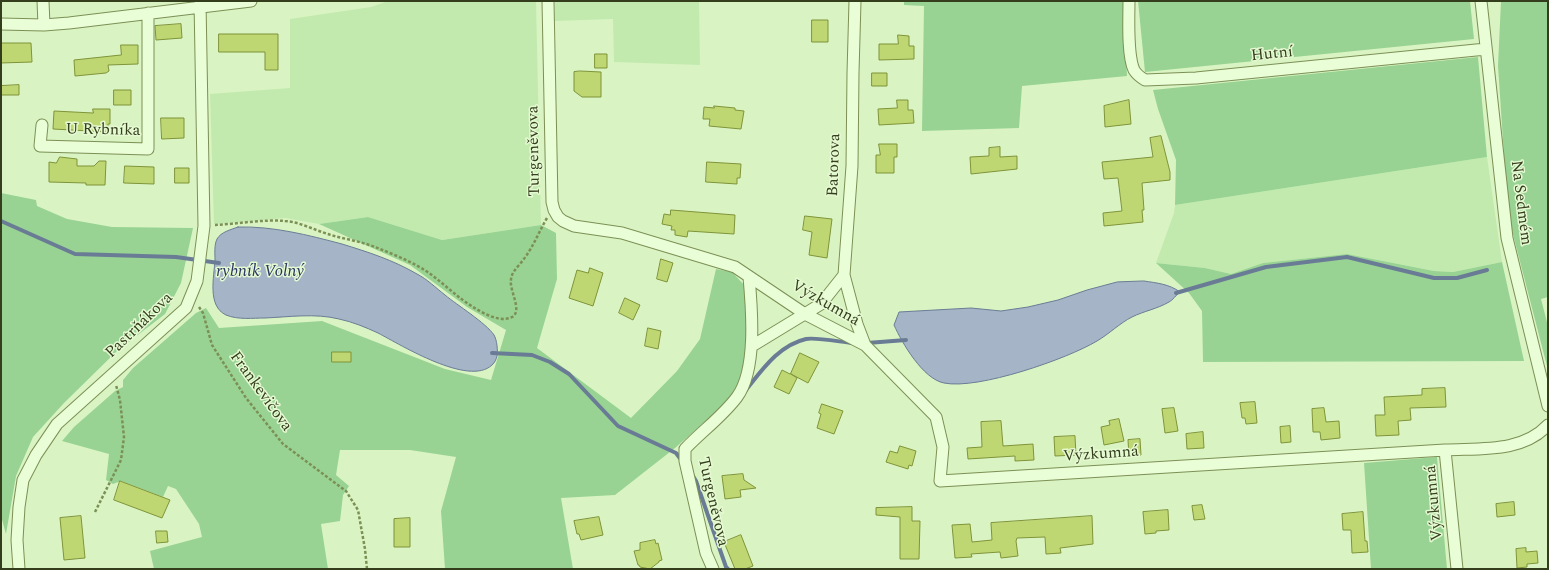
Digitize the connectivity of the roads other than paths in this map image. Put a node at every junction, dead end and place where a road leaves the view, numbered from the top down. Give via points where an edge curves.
1 (44, 1) edge
2 (251, 1) edge
3 (548, 1) edge
4 (855, 1) edge
5 (1128, 1) edge
6 (1481, 1) edge
7 (200, 4) edge
8 (148, 13) junction
9 (1, 24) edge
10 (44, 25) junction
11 (1486, 48) junction
12 (42, 125) dead end
13 (844, 275) junction
14 (749, 277) junction
15 (806, 314) junction
16 (865, 345) junction
17 (752, 346) junction
18 (1548, 406) edge
19 (1548, 425) edge
20 (1446, 450) junction
21 (18, 569) edge
22 (713, 569) edge
23 (1457, 569) edge

1 - 10 street
2 - 7 street
3 - 14 street, Turgeněvova via 554,210 563,221 574,226 622,233 735,267
4 - 13 street, Batorova via 852,166
5 - 11 street, Hutní via 1133,68 1138,76 1145,80 1196,78
6 - 11 street, Na Sedmém
7 - 8 street
7 - 21 street, Pastrňákova via 204,226 197,281 186,308 57,424 36,455 23,480 17,540
8 - 10 street
8 - 12 street, U Rybníka via 148,149 40,146
9 - 10 street
11 - 18 street, Na Sedmém via 1507,238
13 - 15 street via 821,304
13 - 16 street, Batorova
14 - 15 street, Výzkumná
14 - 17 street
15 - 16 street, Výzkumná
15 - 17 street
16 - 20 street, Výzkumná via 936,417 943,447 940,481
17 - 22 street, Turgeněvova via 743,388 718,419 685,449 685,461 706,552
19 - 20 street via 1530,438 1508,446
20 - 23 street, Výzkumná

